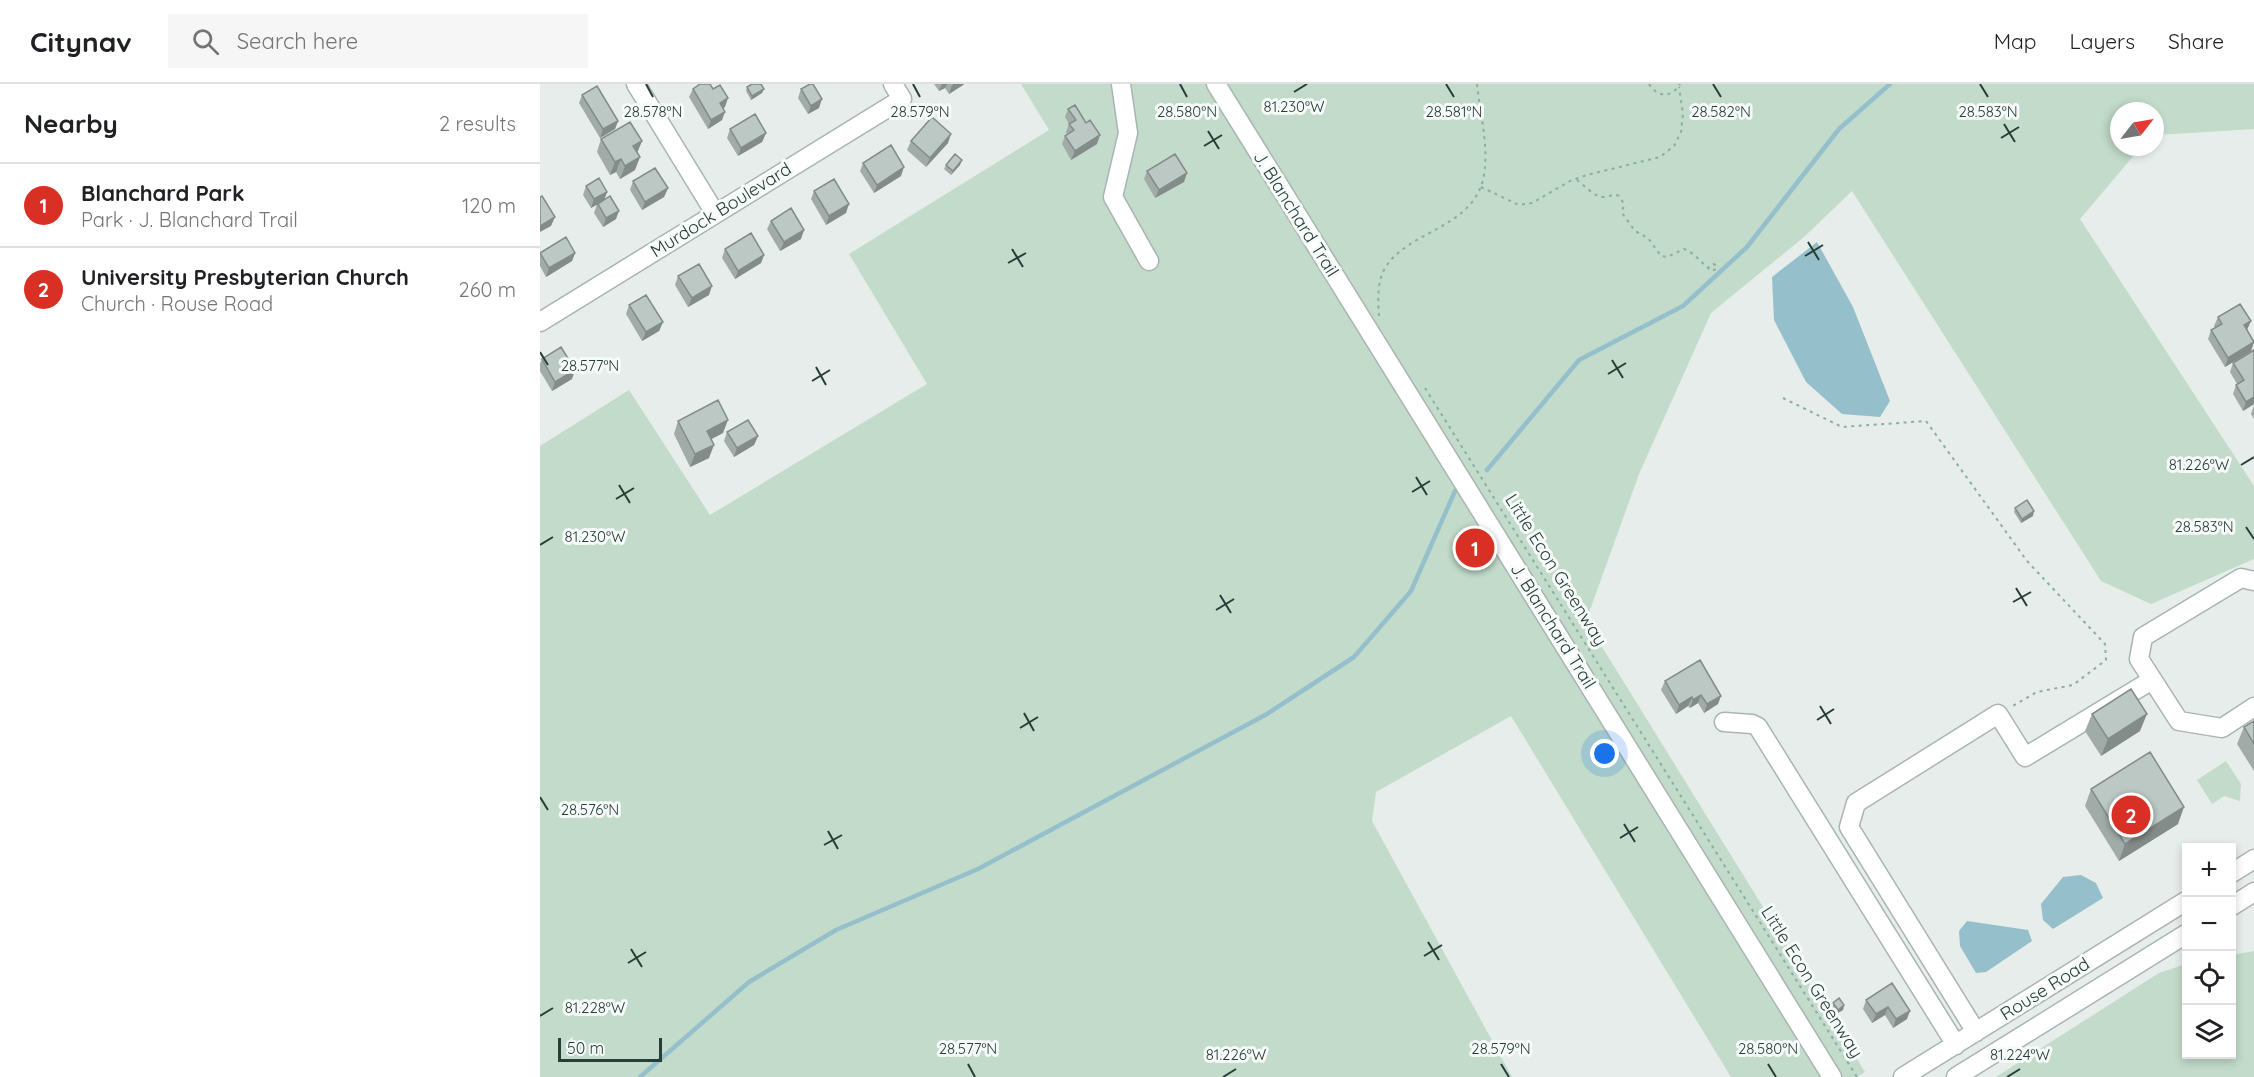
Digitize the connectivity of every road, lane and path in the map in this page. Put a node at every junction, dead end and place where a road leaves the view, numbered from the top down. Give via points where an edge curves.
1 (636, 84) edge
2 (1121, 84) edge
3 (1216, 84) edge
4 (1477, 84) edge
5 (1649, 84) edge
6 (1679, 86) edge
7 (897, 91) edge
8 (1577, 180) junction
9 (1481, 187) junction
10 (715, 213) junction
11 (1149, 261) dead end
12 (1708, 268) dead end
13 (1379, 318) dead end
14 (540, 322) edge
15 (1420, 383) dead end
16 (1782, 398) dead end
17 (2254, 581) edge
18 (2152, 680) junction
19 (2254, 707) edge
20 (1998, 714) junction
21 (1724, 722) dead end
22 (2254, 859) edge
23 (2236, 870) edge
24 (2254, 892) edge
25 (2236, 903) edge
26 (2182, 904) edge
27 (2182, 937) edge
28 (1976, 1032) junction
29 (1956, 1044) junction
30 (1832, 1077) edge
31 (1857, 1077) edge
32 (1903, 1077) edge
33 (1956, 1077) edge

1 - 10 street
2 - 11 street via 1128,133 1113,198
3 - 30 street, J. Blanchard Trail
4 - 9 path via 1485,154
5 - 6 path via 1659,94 1667,95
6 - 8 path via 1683,122 1674,146 1659,157
7 - 10 street, Murdock Boulevard
8 - 9 path via 1532,203 1519,205
8 - 12 path via 1598,195 1619,196 1629,224 1661,256 1684,249
9 - 13 path via 1463,212 1404,250 1386,267 1380,285
10 - 14 street, Murdock Boulevard
15 - 31 path, Little Econ Greenway
16 - 20 path via 1842,427 1926,421 2027,561 2105,644 2106,660 2073,685 2037,692
17 - 18 street via 2241,578 2143,637 2139,659
18 - 19 street via 2179,721 2222,728
18 - 20 street via 2025,758
20 - 28 street via 1856,803 1849,827
21 - 29 street via 1758,727
22 - 23 street
24 - 25 street
26 - 28 street, Rouse Road
27 - 33 street, Rouse Road
28 - 29 street, Rouse Road
29 - 32 street, Rouse Road

